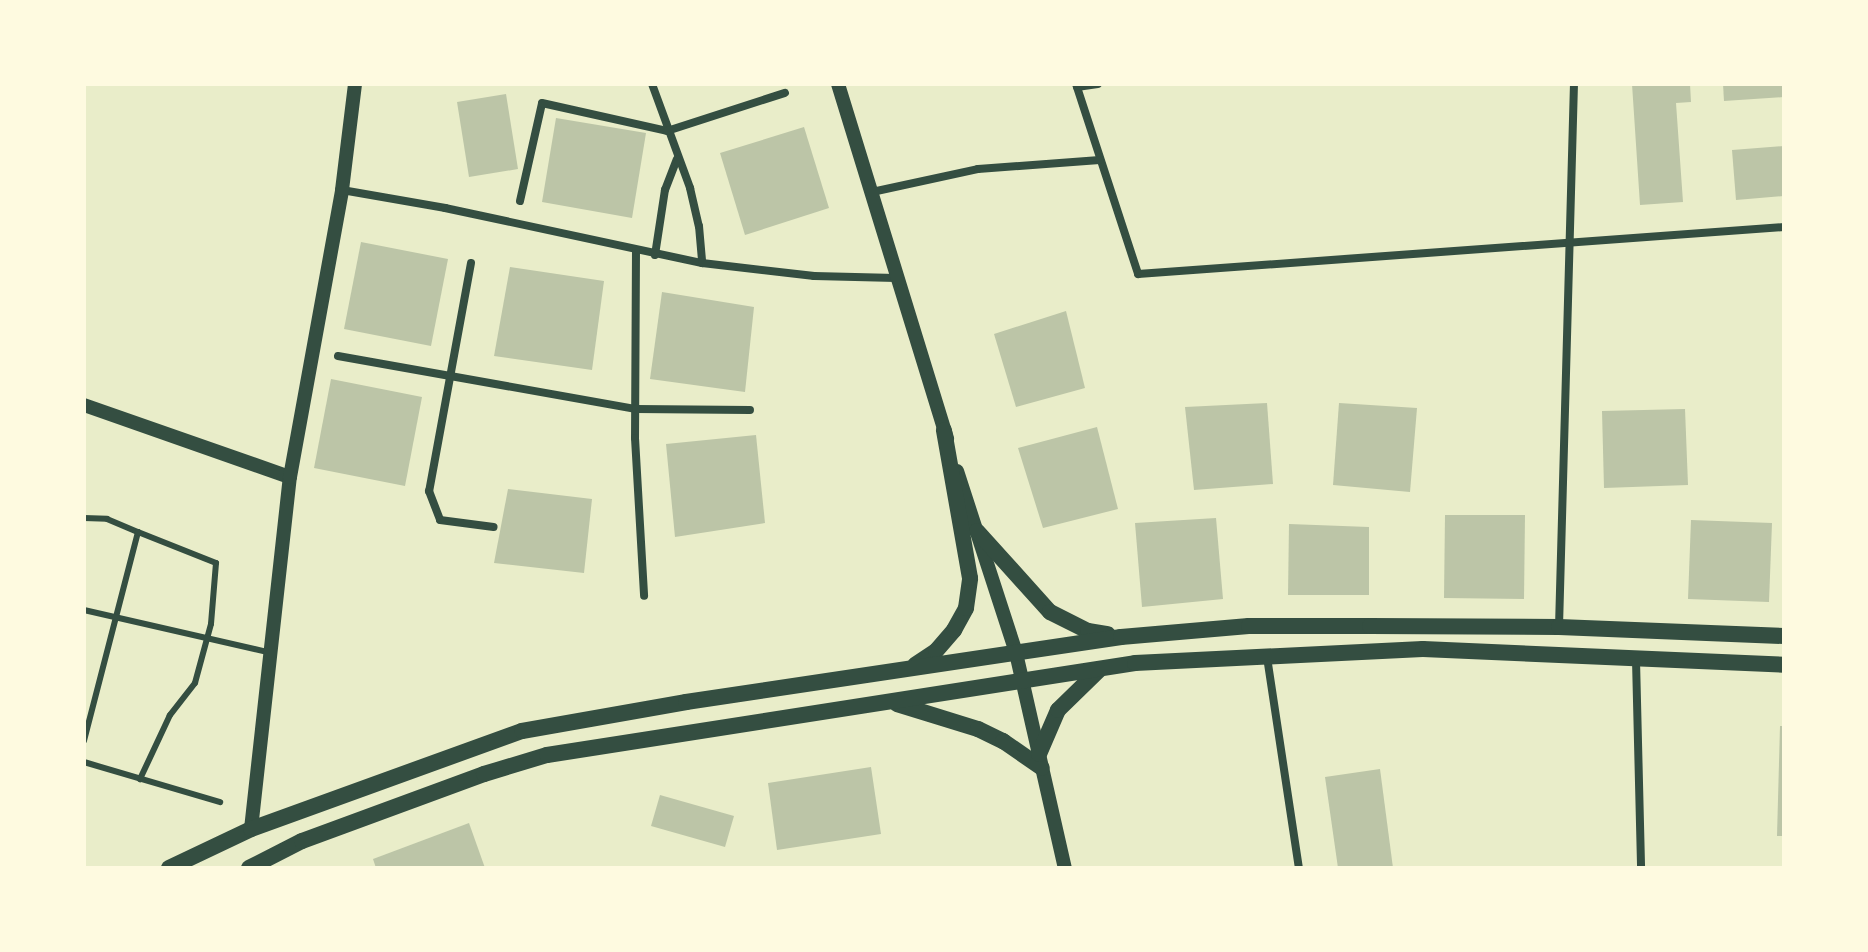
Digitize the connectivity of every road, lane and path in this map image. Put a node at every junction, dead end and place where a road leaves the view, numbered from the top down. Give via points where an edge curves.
1 (355, 84) edge
2 (652, 84) edge
3 (838, 84) edge
4 (1098, 84) edge
5 (1574, 84) edge
6 (1077, 85) edge
7 (785, 93) dead end
8 (667, 131) junction
9 (677, 158) junction
10 (1100, 160) junction
11 (342, 190) junction
12 (872, 192) junction
13 (520, 201) dead end
14 (1784, 227) edge
15 (1567, 243) junction
16 (636, 251) junction
17 (655, 255) junction
18 (471, 263) dead end
19 (702, 263) junction
20 (896, 278) junction
21 (338, 356) dead end
22 (450, 376) junction
23 (84, 405) edge
24 (636, 409) junction
25 (750, 410) dead end
26 (944, 430) junction
27 (290, 477) junction
28 (84, 518) edge
29 (494, 527) dead end
30 (977, 531) junction
31 (138, 532) junction
32 (644, 596) dead end
33 (84, 610) edge
34 (114, 617) junction
35 (1559, 627) junction
36 (1784, 636) edge
37 (1121, 637) junction
38 (208, 640) junction
39 (271, 653) junction
40 (1016, 653) junction
41 (1267, 656) junction
42 (1636, 660) junction
43 (1784, 665) edge
44 (911, 669) junction
45 (1100, 669) junction
46 (1022, 682) junction
47 (888, 702) junction
48 (84, 741) edge
49 (1040, 761) junction
50 (84, 762) edge
51 (140, 779) junction
52 (220, 802) dead end
53 (251, 829) junction
54 (169, 868) edge
55 (249, 868) edge
56 (1065, 868) edge
57 (1299, 868) edge
58 (1641, 868) edge

1 - 11 street
2 - 8 street
3 - 12 street
4 - 6 street
5 - 15 street
6 - 10 street
7 - 8 street
8 - 9 street
8 - 13 street via 542,103
9 - 17 street via 665,190
9 - 19 street via 696,214
10 - 12 street via 978,169
10 - 15 street via 1138,274
11 - 16 street
11 - 27 street
12 - 20 street
14 - 15 street
15 - 35 street
16 - 17 street
16 - 24 street
17 - 19 street
18 - 22 street
19 - 20 street via 814,276
20 - 26 street
21 - 22 street
22 - 24 street
22 - 29 street via 429,491 440,520
23 - 27 street
24 - 25 street
24 - 32 street
26 - 30 street
26 - 44 main road via 970,578 966,608 936,651
27 - 39 street
28 - 31 lane via 107,519
30 - 37 main road via 1050,612 1088,631
30 - 40 street
31 - 34 lane
31 - 38 lane via 216,563
33 - 34 lane
34 - 38 lane
34 - 48 lane
35 - 36 main road
35 - 37 main road via 1249,626
37 - 40 main road
38 - 39 lane
38 - 51 lane via 195,683 170,715
39 - 53 street
40 - 44 main road
40 - 46 street
41 - 42 main road via 1423,649
41 - 45 main road
41 - 57 street
42 - 43 main road
42 - 58 street
44 - 53 main road via 522,731
45 - 46 main road
45 - 49 main road via 1058,710
46 - 47 main road
46 - 49 street
47 - 49 main road via 978,729
47 - 55 main road via 547,755 302,841
49 - 56 street
50 - 51 lane
51 - 52 lane
53 - 54 main road

